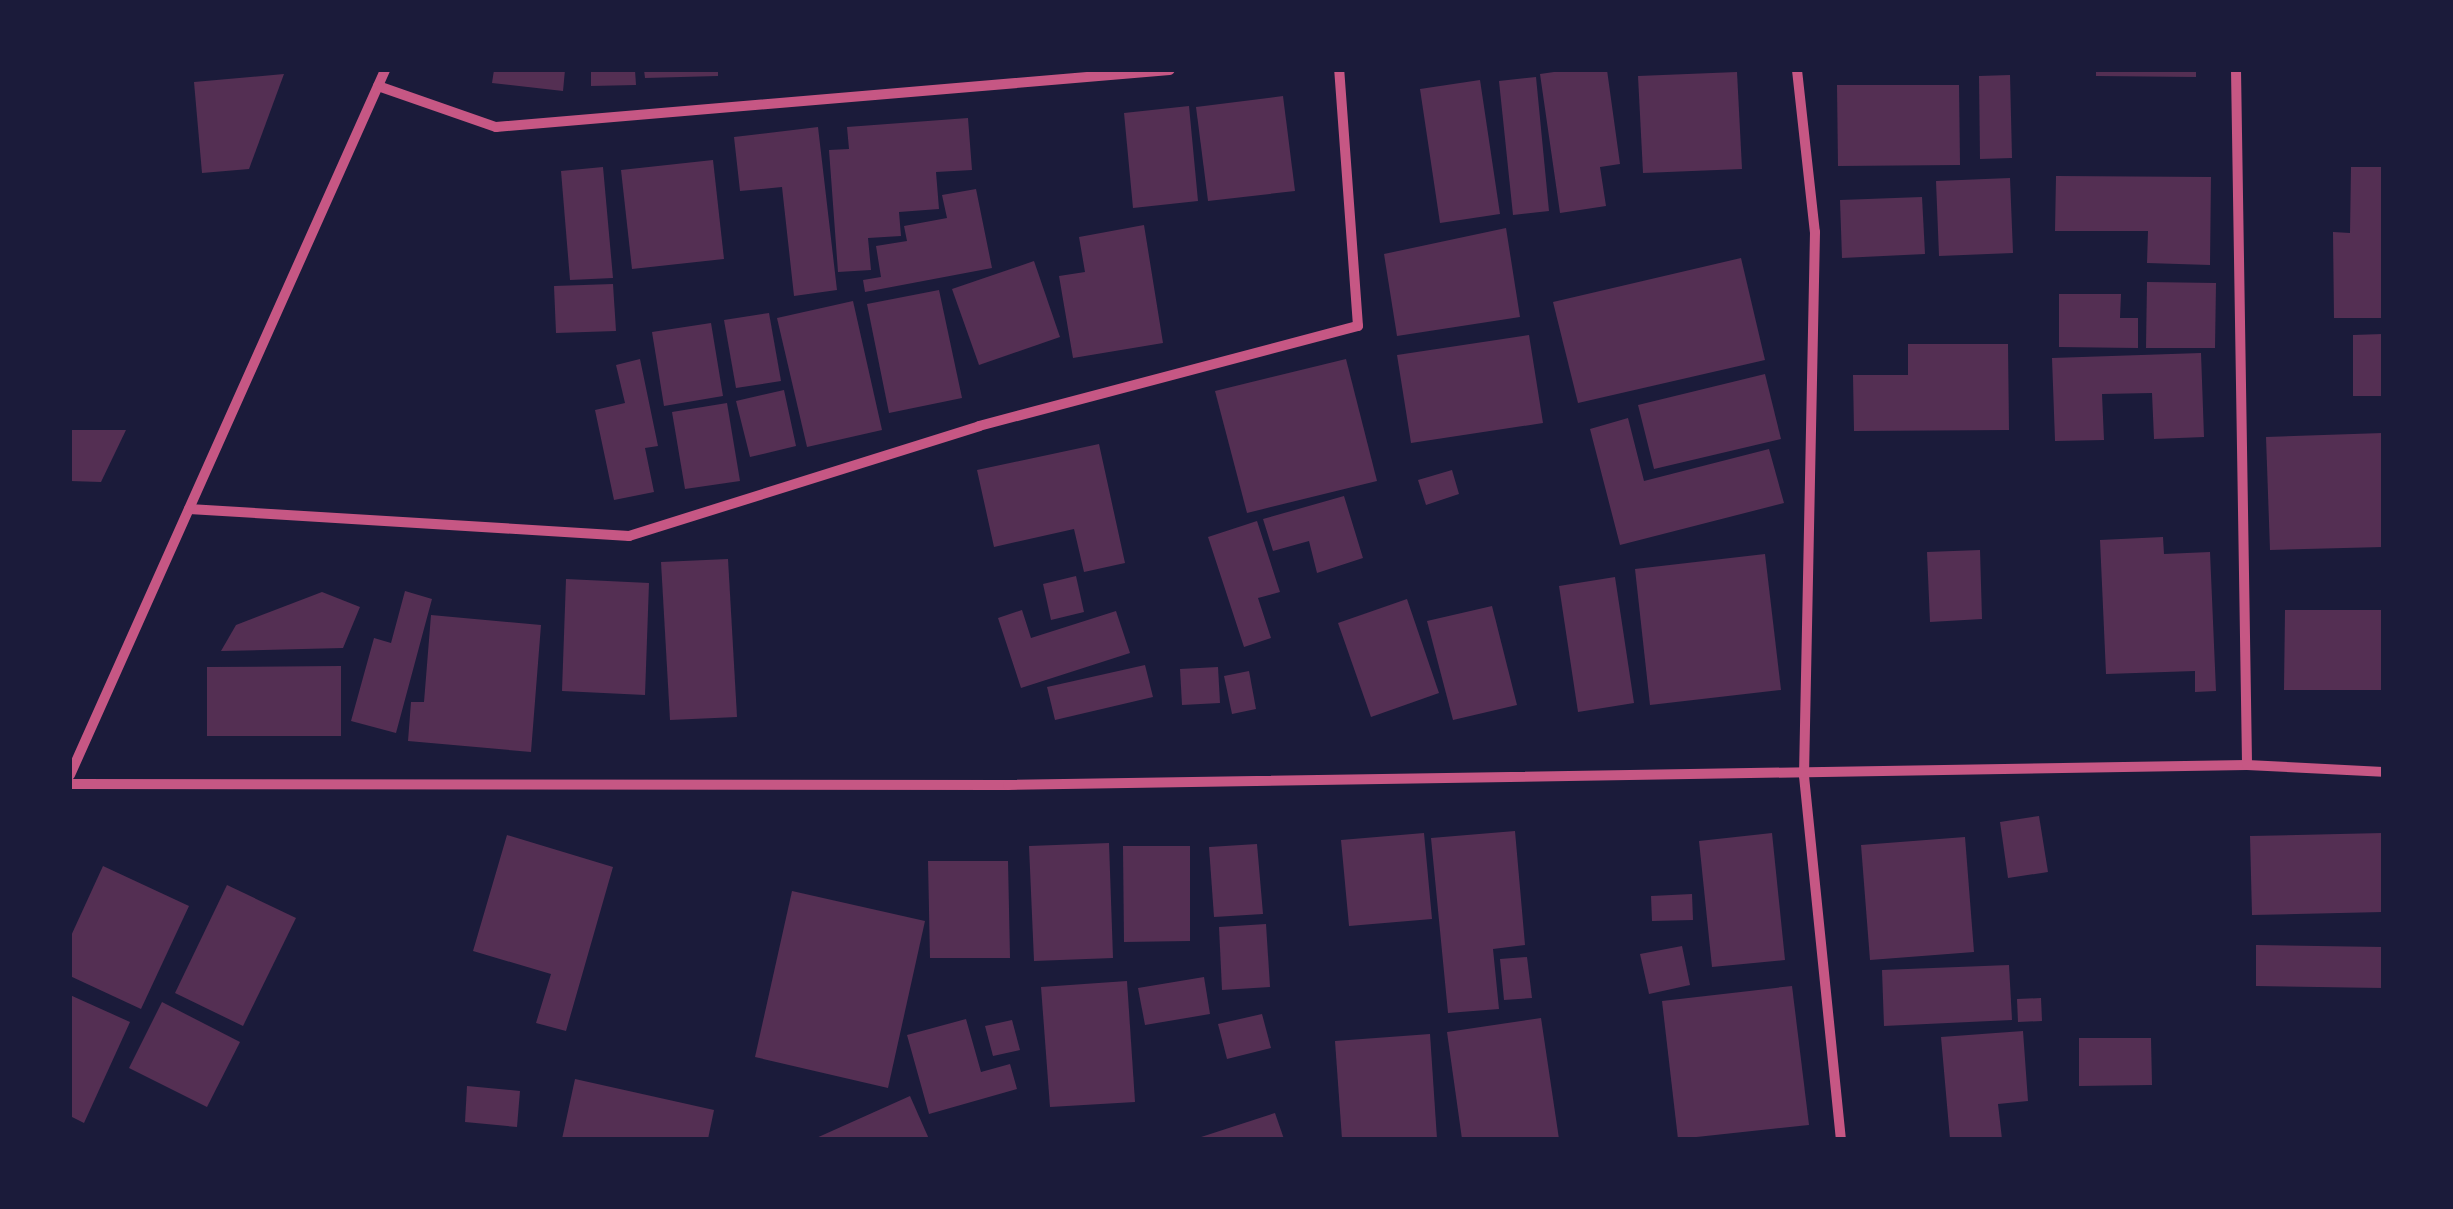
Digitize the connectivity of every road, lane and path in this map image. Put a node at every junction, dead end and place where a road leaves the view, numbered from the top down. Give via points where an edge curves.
1 (385, 70) edge
2 (1170, 70) edge
3 (1339, 70) edge
4 (1797, 70) edge
5 (2236, 70) edge
6 (378, 86) junction
7 (189, 509) junction
8 (2247, 766) junction
9 (2383, 772) edge
10 (70, 775) edge
11 (1804, 776) junction
12 (70, 784) edge
13 (1841, 1139) edge

1 - 6 street
2 - 6 street via 496,127
3 - 7 street via 1358,326 979,426 630,536
4 - 11 street via 1815,232
5 - 8 street
6 - 7 street
7 - 10 street
8 - 9 street
8 - 11 street
11 - 12 street via 1008,786
11 - 13 street

